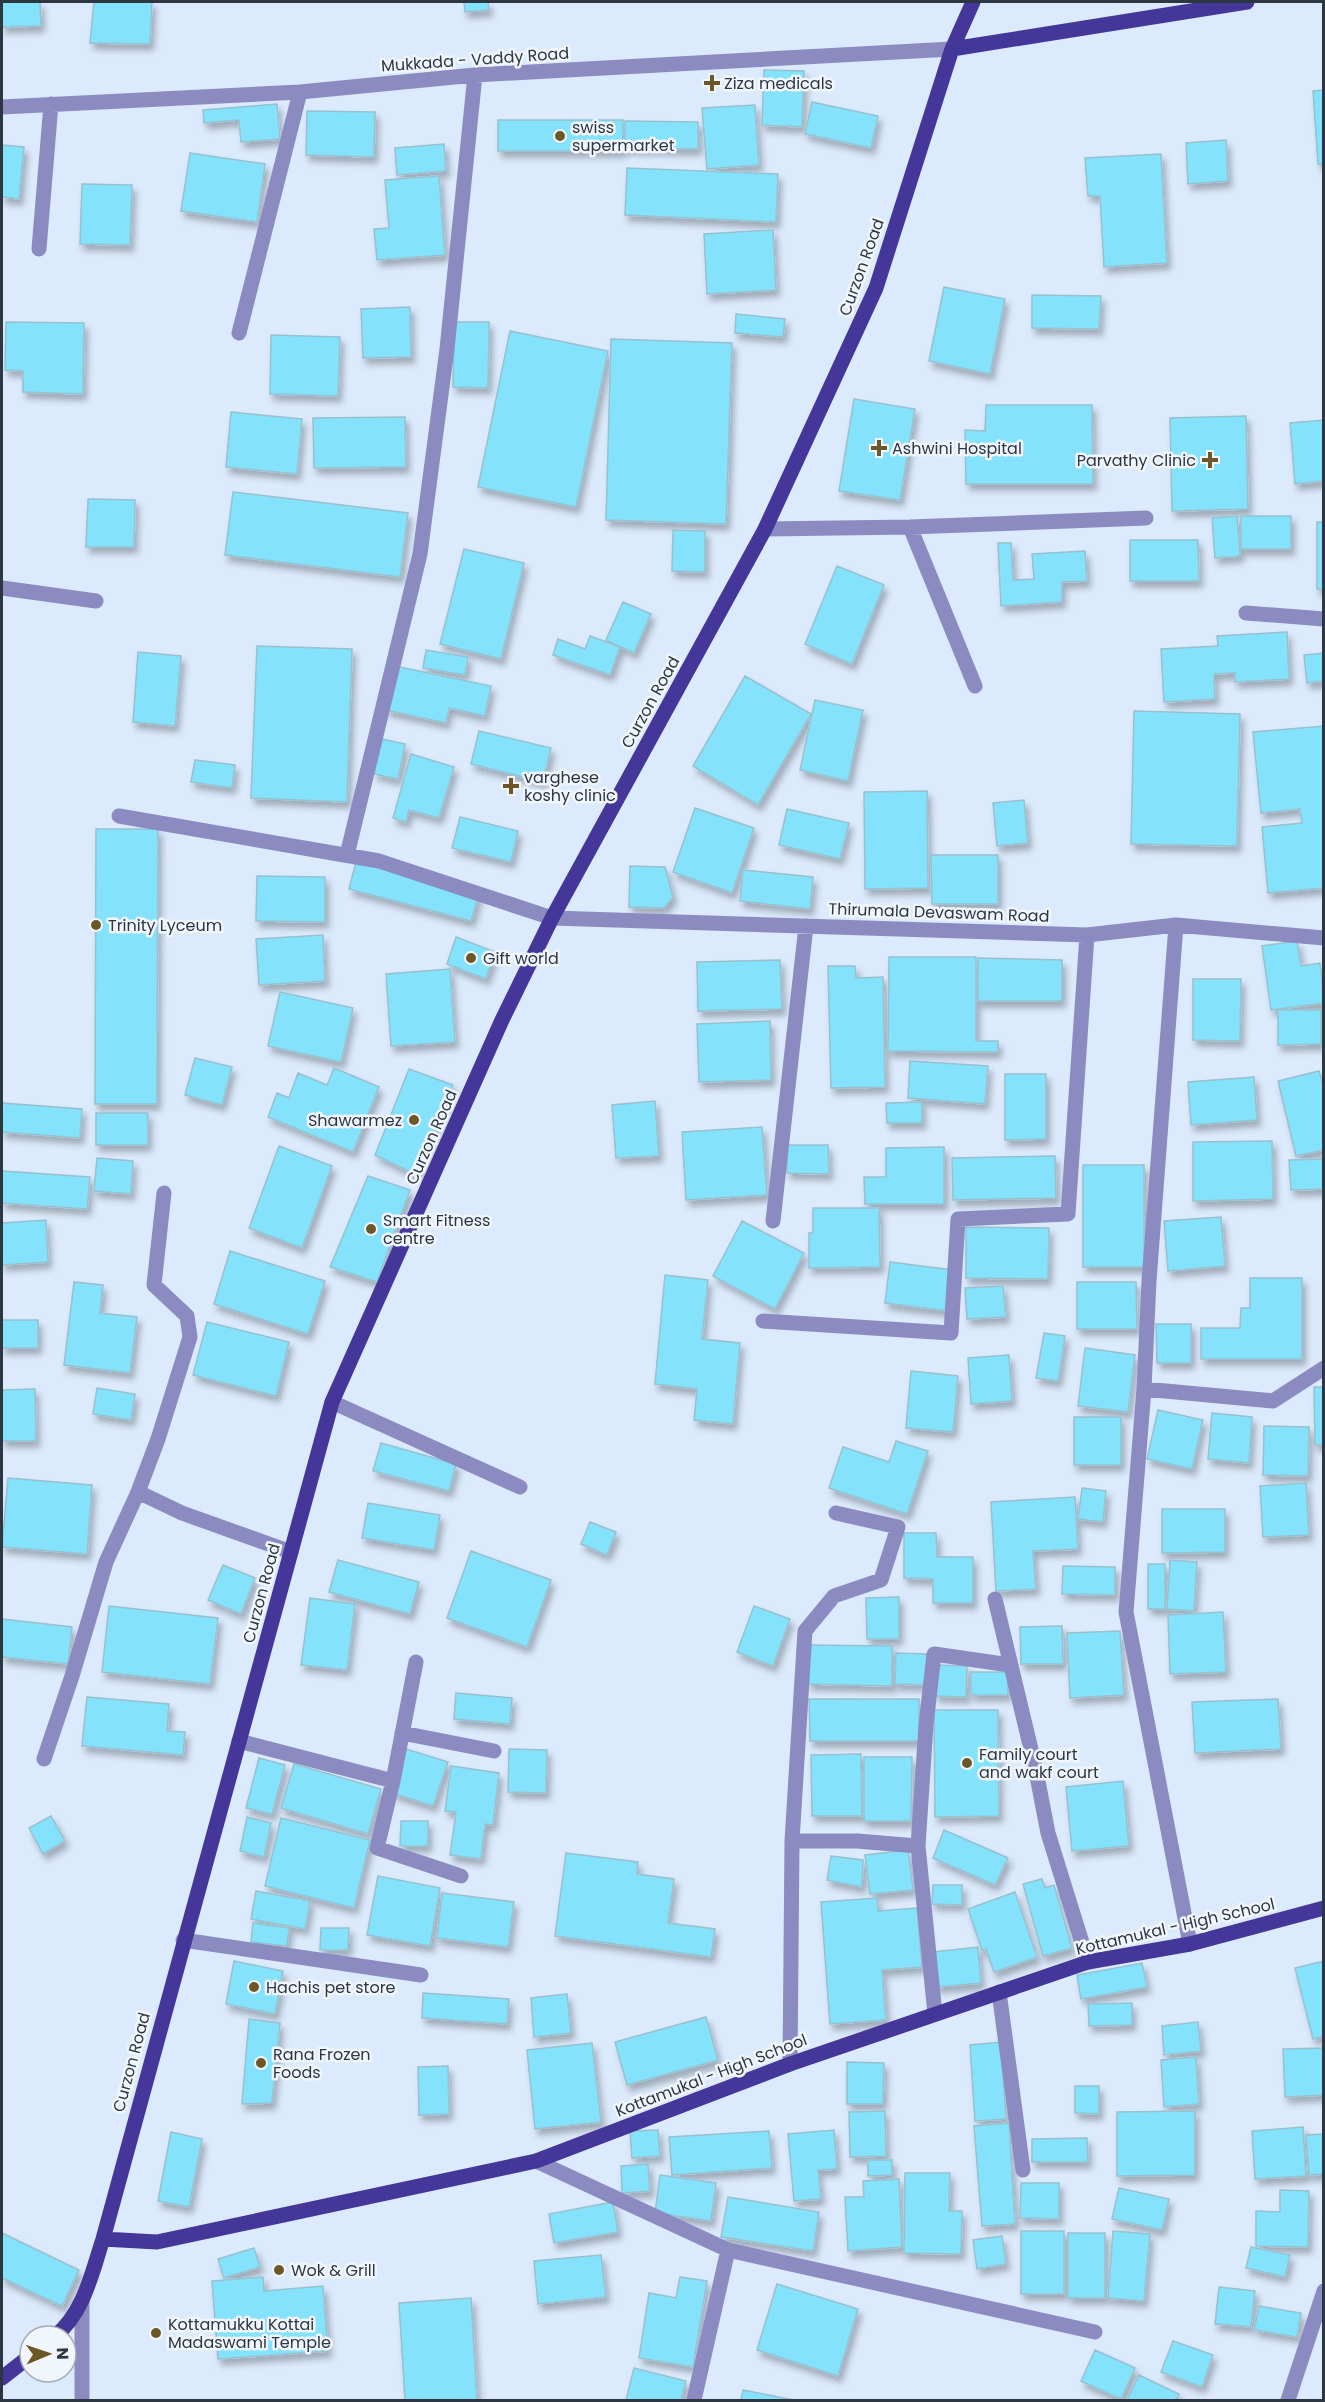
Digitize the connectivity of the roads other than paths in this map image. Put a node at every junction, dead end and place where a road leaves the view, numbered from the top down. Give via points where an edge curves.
1 (973, 2) edge
2 (1247, 2) edge
3 (952, 49) junction
4 (475, 75) junction
5 (300, 92) junction
6 (51, 104) junction
7 (2, 107) edge
8 (39, 249) dead end
9 (239, 333) dead end
10 (1146, 518) dead end
11 (910, 527) junction
12 (765, 529) junction
13 (2, 588) edge
14 (96, 601) dead end
15 (1246, 613) dead end
16 (1323, 619) edge
17 (975, 686) dead end
18 (119, 816) dead end
19 (347, 855) junction
20 (552, 918) junction
21 (806, 926) junction
22 (1176, 926) junction
23 (1087, 935) junction
24 (1323, 938) edge
25 (1323, 945) edge
26 (164, 1193) dead end
27 (773, 1221) dead end
28 (763, 1321) dead end
29 (1323, 1368) edge
30 (1144, 1389) junction
31 (332, 1402) junction
32 (520, 1487) dead end
33 (138, 1492) junction
34 (836, 1513) dead end
35 (291, 1552) junction
36 (995, 1599) dead end
37 (416, 1662) dead end
38 (1010, 1665) junction
39 (402, 1733) junction
40 (239, 1741) junction
41 (494, 1751) dead end
42 (44, 1759) dead end
43 (393, 1781) junction
44 (792, 1841) junction
45 (918, 1846) junction
46 (461, 1876) dead end
47 (1323, 1908) edge
48 (183, 1940) junction
49 (1190, 1944) junction
50 (1088, 1962) junction
51 (421, 1975) dead end
52 (999, 1992) junction
53 (935, 2014) junction
54 (790, 2064) junction
55 (536, 2161) junction
56 (1023, 2170) dead end
57 (103, 2239) junction
58 (728, 2250) junction
59 (1323, 2291) edge
60 (82, 2301) junction
61 (1320, 2314) edge
62 (68, 2324) edge
63 (1095, 2332) dead end
64 (18, 2365) edge
65 (2, 2378) edge
66 (82, 2400) edge
67 (694, 2400) edge
68 (1288, 2400) edge

1 - 3 main road, Curzon Road
2 - 3 main road
3 - 4 street, Mukkada - Vaddy Road
3 - 12 main road, Curzon Road via 876,288
4 - 5 street, Mukkada - Vaddy Road
4 - 19 street via 447,349 420,554
5 - 6 street, Mukkada - Vaddy Road
5 - 9 street
6 - 7 street, Mukkada - Vaddy Road
6 - 8 street
10 - 11 street
11 - 12 street
11 - 17 street
12 - 20 main road, Curzon Road
13 - 14 street
15 - 16 street
18 - 19 street, Thirumala Devaswam Road
19 - 20 street, Thirumala Devaswam Road via 379,861
20 - 21 street, Thirumala Devaswam Road
20 - 31 main road, Curzon Road via 502,1020
21 - 23 street, Thirumala Devaswam Road
21 - 27 street
22 - 23 street, Thirumala Devaswam Road
22 - 24 street, Thirumala Devaswam Road
22 - 30 street
23 - 28 street via 1068,1214 958,1219 951,1333
24 - 25 street
26 - 33 street via 154,1285 187,1317 190,1337
29 - 30 street via 1273,1401
30 - 49 street via 1126,1612
31 - 32 street
31 - 35 main road, Curzon Road
33 - 35 street via 182,1513
33 - 42 street via 106,1562
34 - 44 street via 898,1527 881,1580 834,1596 804,1631
35 - 40 main road, Curzon Road
36 - 38 street
37 - 39 street
38 - 45 street via 934,1654
38 - 50 street via 1048,1833
39 - 41 street
39 - 43 street
40 - 43 street
40 - 48 main road, Curzon Road
43 - 46 street via 377,1848
44 - 45 street
44 - 54 street
45 - 53 street
47 - 49 main road, Kottamukal - High School
48 - 51 street
48 - 57 main road, Curzon Road
49 - 50 main road, Kottamukal - High School
50 - 52 main road, Kottamukal - High School
52 - 53 main road, Kottamukal - High School
52 - 56 street
53 - 54 main road, Kottamukal - High School
54 - 55 main road, Kottamukal - High School
55 - 57 main road, Kottamukal - High School via 157,2242
55 - 58 street
57 - 60 main road, Curzon Road
58 - 63 street
58 - 67 street
59 - 61 street
60 - 62 main road, Curzon Road
60 - 66 street
61 - 68 street
64 - 65 main road

